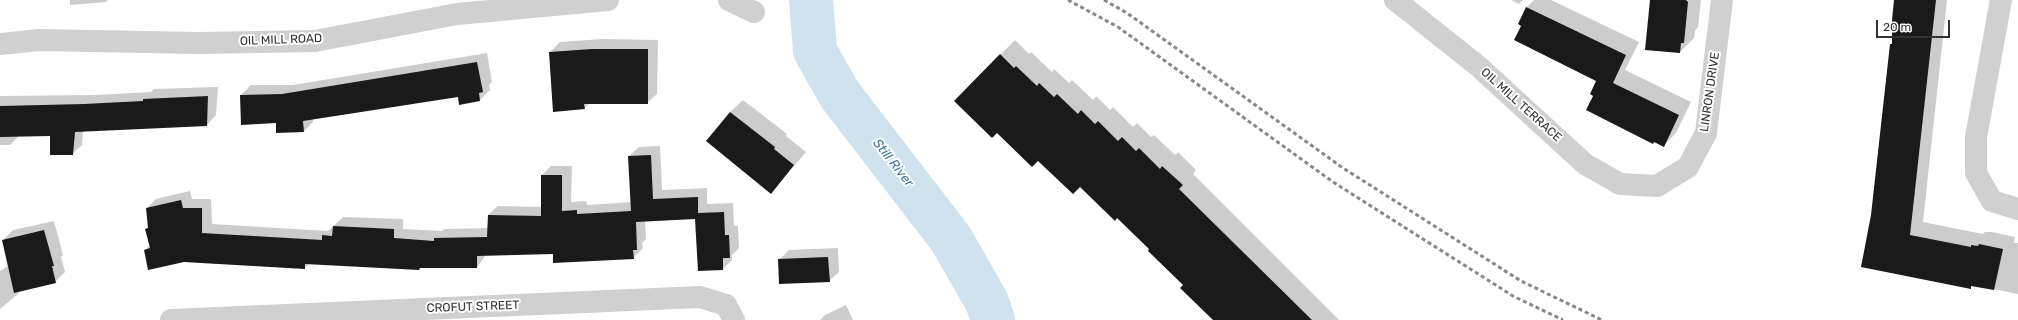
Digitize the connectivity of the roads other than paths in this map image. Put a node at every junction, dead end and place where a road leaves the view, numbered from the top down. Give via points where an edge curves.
1 (608, 0) edge
2 (729, 0) edge
3 (1395, 0) edge
4 (1722, 0) edge
5 (2001, 0) edge
6 (754, 12) dead end
7 (0, 44) edge
8 (1656, 186) joint
9 (2018, 209) edge
10 (730, 312) edge
11 (171, 320) edge

1 - 7 street, OIL MILL ROAD via 457,14 315,41 200,43 39,40
2 - 6 street
3 - 8 street, OIL MILL TERRACE via 1478,66 1585,164 1620,184
4 - 8 street, LINRON DRIVE via 1706,133 1688,167
5 - 9 street via 1976,136 1976,173 1992,201
10 - 11 street, CROFUT STREET via 700,298

